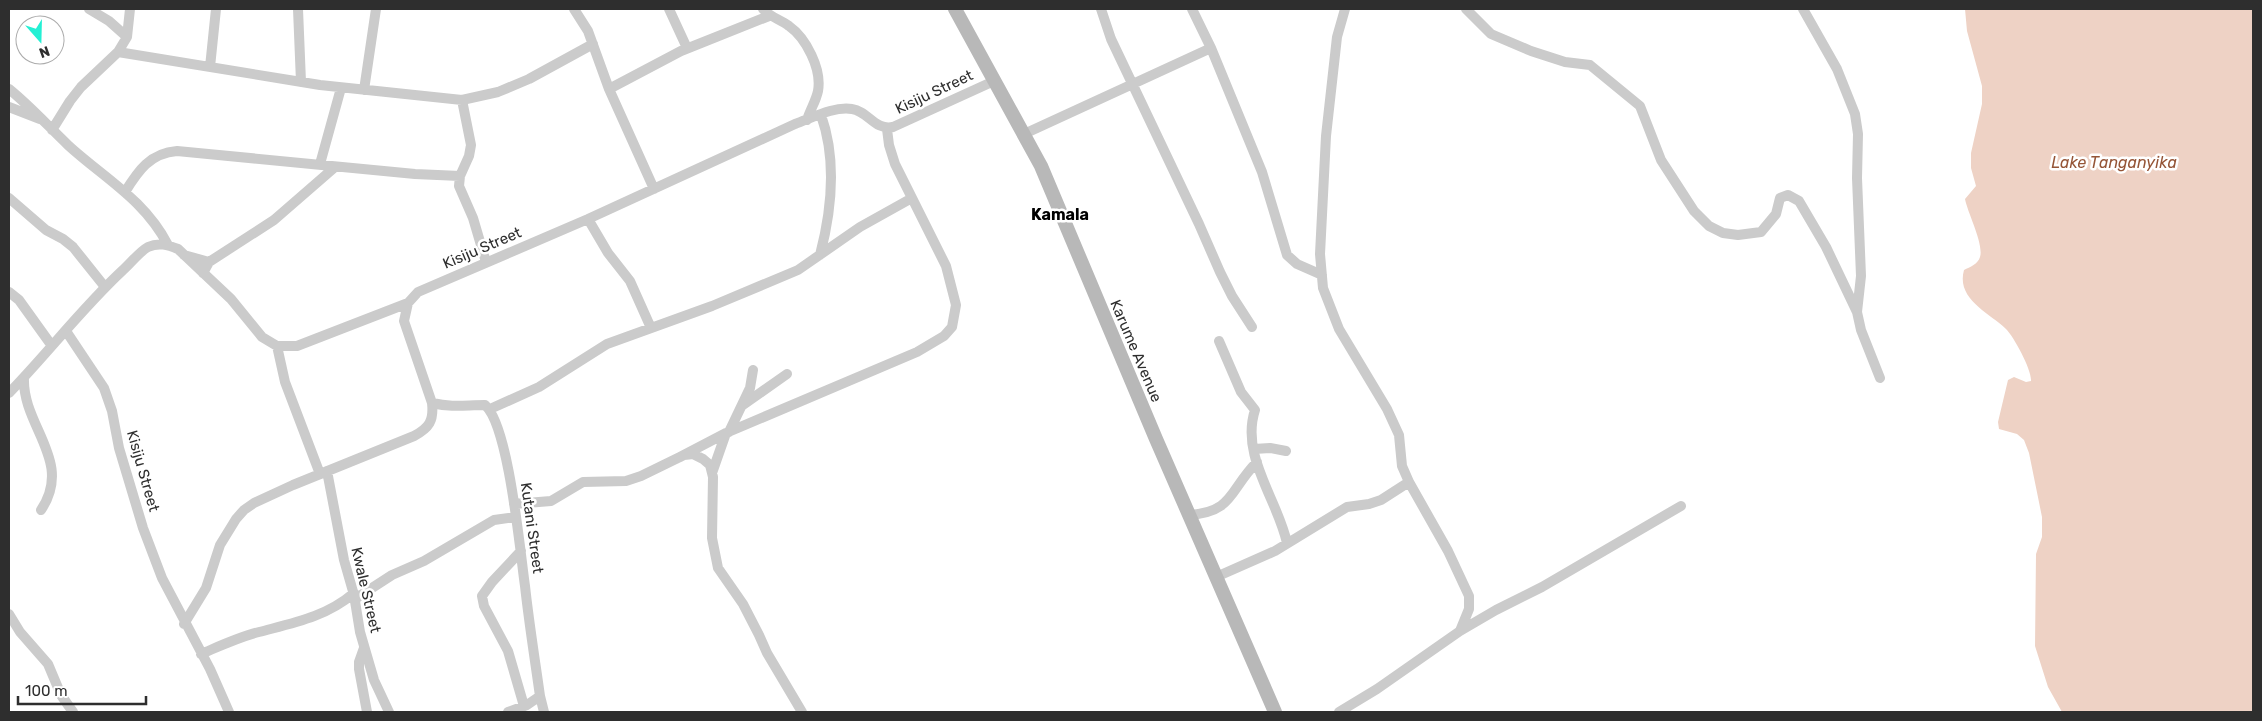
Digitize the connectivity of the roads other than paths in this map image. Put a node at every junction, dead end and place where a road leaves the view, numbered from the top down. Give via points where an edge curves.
1 (89, 9) edge
2 (130, 9) edge
3 (216, 9) edge
4 (298, 9) edge
5 (376, 9) edge
6 (574, 9) edge
7 (669, 9) edge
8 (1100, 9) edge
9 (1192, 9) edge
10 (1345, 9) edge
11 (1466, 9) edge
12 (1803, 9) edge
13 (960, 10) edge
14 (766, 12) edge
15 (127, 37) junction
16 (593, 44) junction
17 (687, 48) junction
18 (1211, 48) junction
19 (118, 52) junction
20 (210, 67) junction
21 (994, 81) junction
22 (301, 82) junction
23 (1133, 84) junction
24 (340, 88) junction
25 (9, 89) edge
26 (609, 89) junction
27 (364, 90) junction
28 (462, 100) junction
29 (9, 107) edge
30 (821, 115) junction
31 (41, 119) junction
32 (807, 120) junction
33 (887, 129) junction
34 (52, 130) junction
35 (1024, 134) junction
36 (320, 164) junction
37 (335, 167) junction
38 (460, 176) junction
39 (654, 189) junction
40 (125, 192) junction
41 (9, 198) edge
42 (912, 198) junction
43 (588, 219) junction
44 (168, 245) junction
45 (184, 254) junction
46 (820, 256) junction
47 (209, 262) junction
48 (486, 262) junction
49 (203, 273) junction
50 (1322, 275) junction
51 (105, 287) junction
52 (9, 292) edge
53 (408, 303) junction
54 (1857, 312) junction
55 (1252, 327) dead end
56 (651, 328) junction
57 (66, 331) junction
58 (1219, 341) dead end
59 (52, 346) junction
60 (278, 346) junction
61 (753, 370) dead end
62 (787, 374) dead end
63 (24, 378) junction
64 (1880, 378) dead end
65 (9, 393) edge
66 (432, 403) junction
67 (742, 406) junction
68 (490, 409) junction
69 (728, 432) junction
70 (1254, 450) junction
71 (1286, 451) dead end
72 (680, 457) junction
73 (1257, 462) junction
74 (324, 472) junction
75 (712, 473) junction
76 (1409, 482) junction
77 (514, 504) junction
78 (1681, 506) dead end
79 (41, 510) dead end
80 (1189, 515) junction
81 (516, 517) junction
82 (1287, 543) junction
83 (521, 551) junction
84 (1216, 577) junction
85 (354, 596) junction
86 (9, 614) edge
87 (184, 624) junction
88 (1460, 631) junction
89 (364, 648) junction
90 (201, 654) junction
91 (540, 696) junction
92 (524, 706) junction
93 (73, 712) edge
94 (229, 712) edge
95 (367, 712) edge
96 (389, 712) edge
97 (508, 712) edge
98 (544, 712) edge
99 (802, 712) edge
100 (1275, 712) edge
101 (1340, 712) edge

1 - 15 street
2 - 15 street
3 - 20 street
4 - 22 street
5 - 27 street
6 - 16 street
7 - 17 street
8 - 23 street
9 - 18 street
10 - 50 street via 1337,37 1326,136 1320,254
11 - 54 street via 1492,34 1565,62 1590,65 1640,106 1661,160 1694,211 1709,226 1723,233 1738,235 1761,232 1776,214 1780,198 1788,194 1800,201
12 - 54 street via 1838,69 1855,114 1861,276
13 - 21 street, Karume Avenue
14 - 17 street
14 - 32 street via 800,35 813,60 819,82
15 - 19 street
16 - 26 street
16 - 28 street via 529,79 498,92
17 - 26 street
18 - 23 street
18 - 50 street via 1262,172 1287,255 1297,264
19 - 20 street
19 - 34 street via 81,87
20 - 22 street
21 - 33 street, Kisiju Street
21 - 35 street, Karume Avenue
22 - 24 street
23 - 35 street
23 - 55 street via 1220,272
24 - 27 street
24 - 36 street
25 - 31 street
26 - 39 street
27 - 28 street
28 - 38 street via 471,145
29 - 31 street
30 - 32 street, Kisiju Street
30 - 33 street, Kisiju Street via 855,109
30 - 46 street via 830,144 831,171 828,219
31 - 34 street
32 - 39 street, Kisiju Street
33 - 42 street via 895,164
34 - 40 street
35 - 80 street, Karume Avenue via 1041,166
36 - 37 street
36 - 40 street via 167,152 145,164
37 - 38 street
37 - 47 street via 274,220
38 - 48 street via 459,186
39 - 43 street, Kisiju Street
40 - 44 street via 147,212
41 - 51 street via 46,230 73,247
42 - 46 street via 860,226
42 - 69 street via 946,266 956,306 952,327 944,336 917,352
43 - 48 street, Kisiju Street
43 - 56 street via 608,253 630,281
44 - 45 street
44 - 51 street via 149,247
45 - 47 street
45 - 49 street
46 - 56 street via 784,276
47 - 49 street
48 - 53 street, Kisiju Street via 418,292
49 - 60 street via 231,299 262,337
50 - 76 street via 1323,288 1339,329 1379,392 1399,435 1402,466
51 - 57 street
52 - 59 street
53 - 60 street, Kisiju Street via 297,346
53 - 66 street via 404,321
54 - 64 street
56 - 68 street via 607,344 539,387
57 - 59 street
57 - 87 street, Kisiju Street via 104,388 143,528
58 - 70 street via 1241,392 1255,410 1251,421
59 - 63 street
60 - 74 street, Kwale Street via 286,382
61 - 67 street
62 - 67 street
63 - 65 street
63 - 79 street via 24,393 52,474 51,494
66 - 68 street via 455,408 471,405
66 - 74 street via 431,423 425,430
67 - 69 street
68 - 77 street, Kutani Street via 504,451
69 - 72 street
69 - 75 street
70 - 71 street
70 - 73 street
72 - 75 street via 692,454 704,459
72 - 77 street via 626,481 583,482 551,501
73 - 80 street via 1226,503 1206,514
73 - 82 street
74 - 85 street, Kwale Street
74 - 87 street via 254,503 236,519 220,545 206,588
75 - 99 street via 712,538 718,568 744,606
76 - 82 street via 1381,500 1347,507
76 - 88 street via 1469,596 1469,609
77 - 81 street, Kutani Street
78 - 88 street
80 - 84 street, Karume Avenue
81 - 83 street, Kutani Street
81 - 85 street via 494,520 424,561
82 - 84 street
83 - 91 street, Kutani Street
83 - 92 street via 482,596 508,651
84 - 100 street, Karume Avenue
85 - 89 street, Kwale Street
85 - 90 street via 309,619 259,632
86 - 93 street via 48,664
87 - 90 street, Kisiju Street
88 - 101 street
89 - 95 street via 359,669
89 - 96 street, Kwale Street
90 - 94 street, Kisiju Street
91 - 92 street
91 - 98 street, Kutani Street
92 - 97 street

